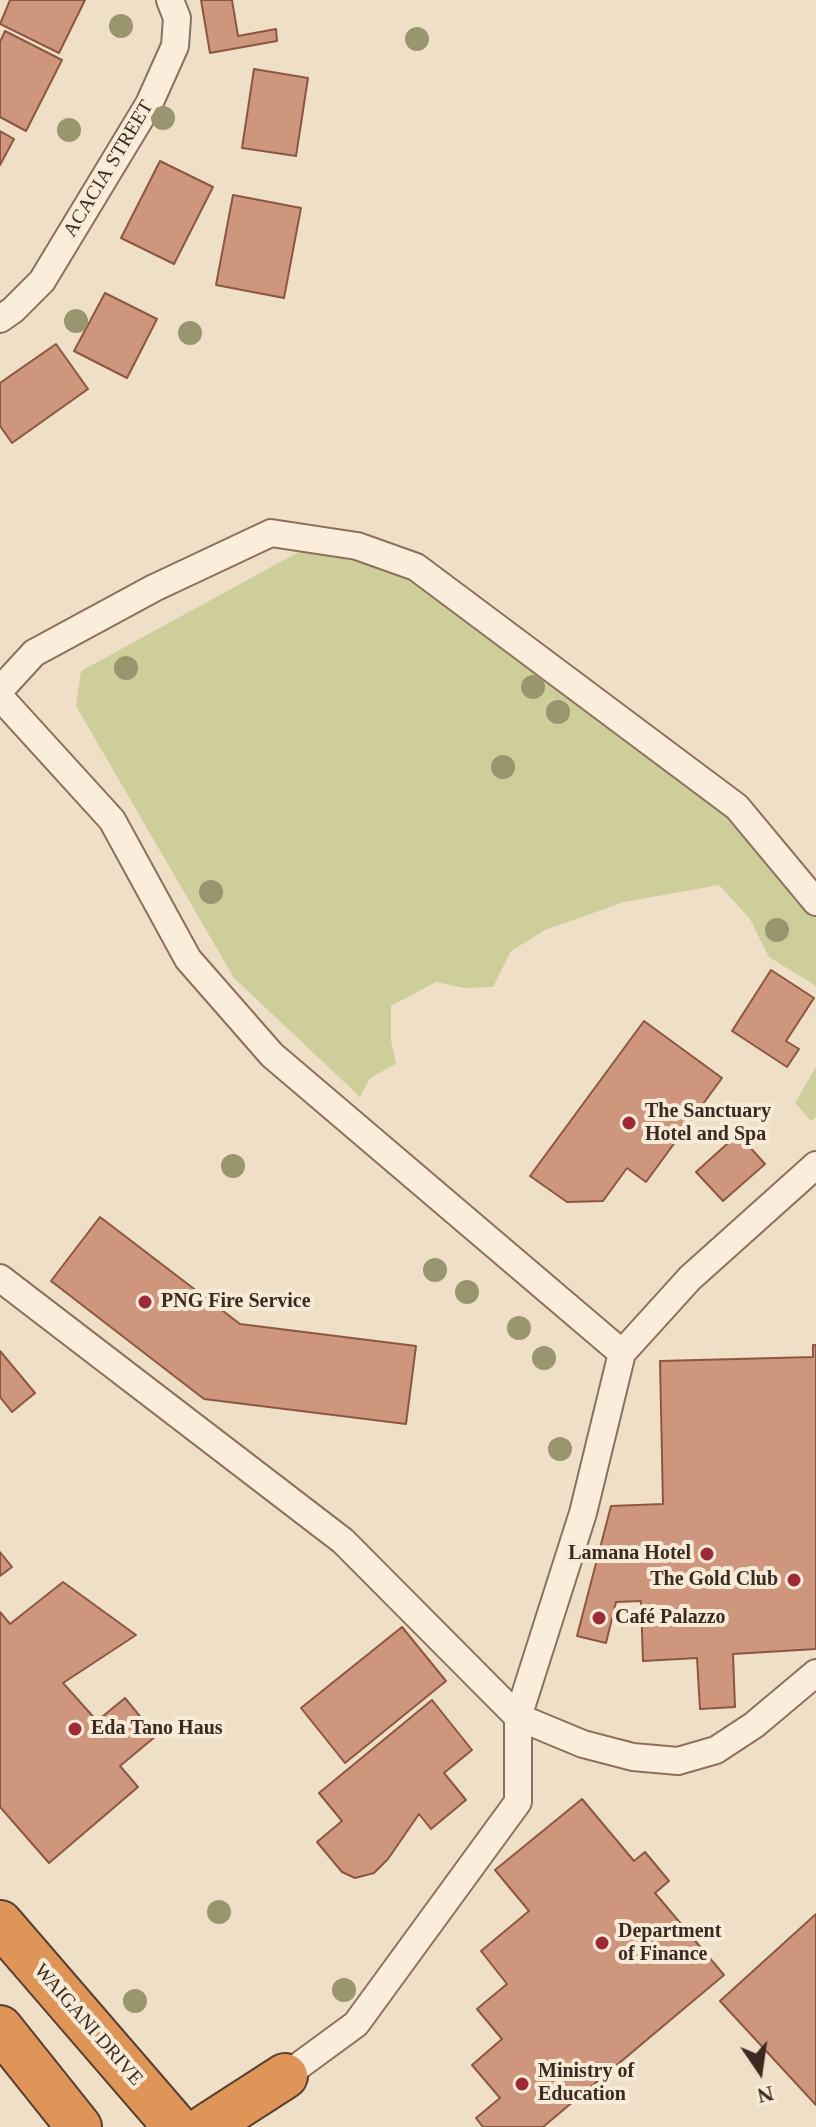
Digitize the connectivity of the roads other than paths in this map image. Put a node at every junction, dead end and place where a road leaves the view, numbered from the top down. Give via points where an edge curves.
1 (170, 0) edge
2 (0, 319) edge
3 (0, 690) edge
4 (0, 697) edge
5 (816, 902) edge
6 (816, 1165) edge
7 (0, 1278) edge
8 (622, 1353) junction
9 (816, 1673) edge
10 (518, 1717) junction
11 (0, 1923) edge
12 (0, 2028) edge
13 (285, 2076) junction
14 (79, 2127) edge
15 (176, 2127) edge
16 (206, 2127) edge
17 (254, 2127) edge

1 - 2 street, ACACIA STREET via 177,18 175,46 149,104 42,281
3 - 5 street via 34,653 271,533 357,546 416,567 737,807
4 - 8 street via 112,820 188,959 272,1055
6 - 8 street via 690,1278
7 - 10 street via 343,1541
8 - 10 street via 583,1513
9 - 10 street via 716,1750 678,1761 583,1744
10 - 13 street via 518,1802 356,2024
11 - 15 highway, WAIGANI DRIVE
12 - 14 highway
13 - 16 highway
13 - 17 highway

